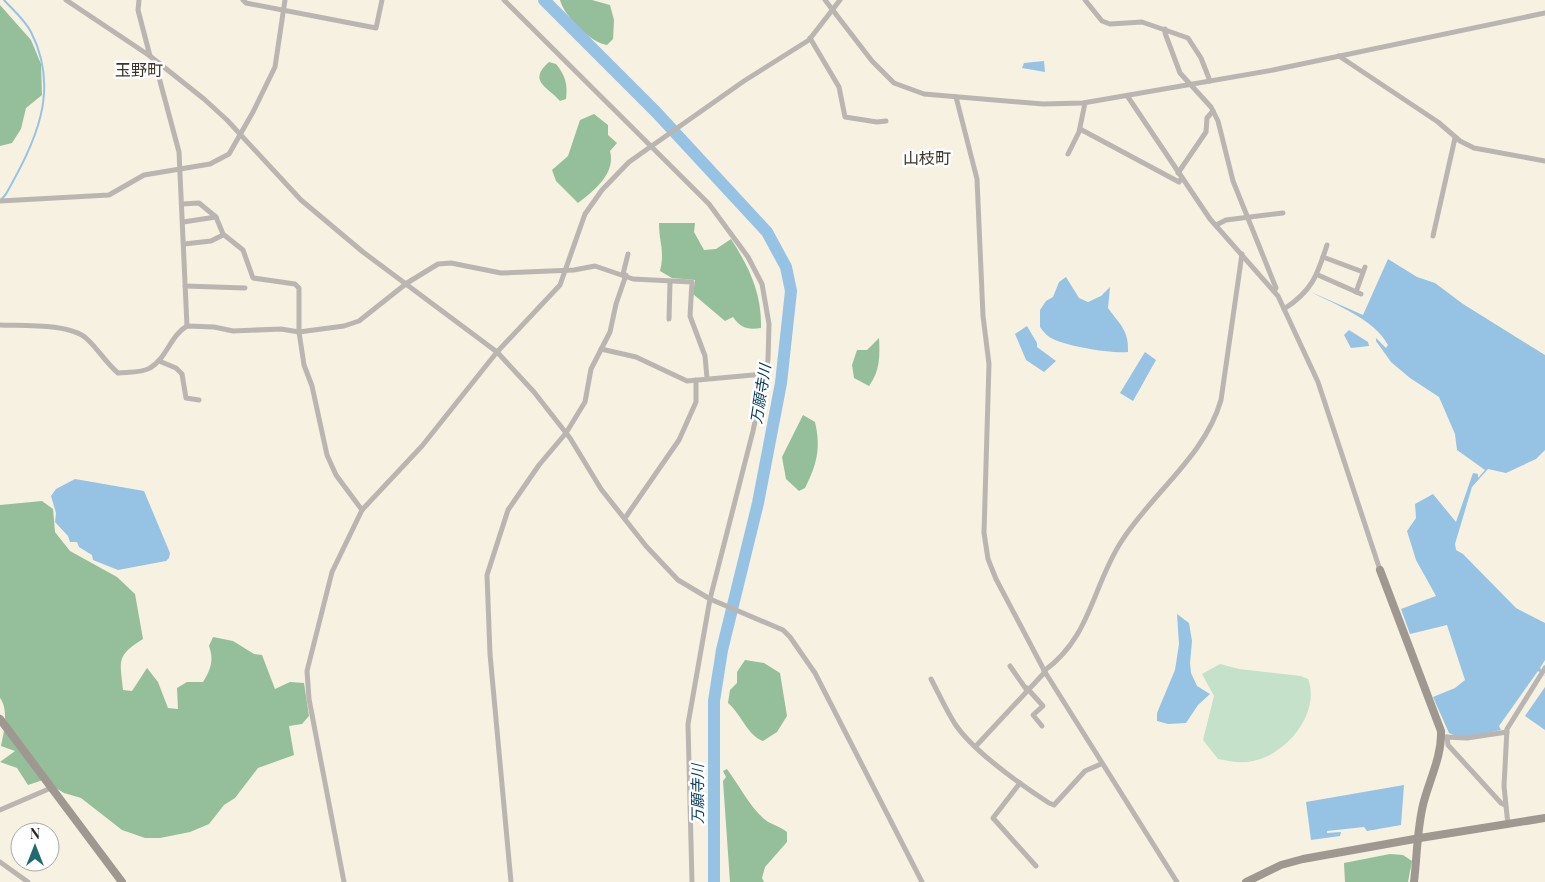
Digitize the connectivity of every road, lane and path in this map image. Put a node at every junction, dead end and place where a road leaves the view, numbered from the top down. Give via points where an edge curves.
1 (66, 0) edge
2 (139, 0) edge
3 (243, 0) edge
4 (285, 0) edge
5 (382, 0) edge
6 (504, 0) edge
7 (825, 0) edge
8 (840, 0) edge
9 (1085, 0) edge
10 (283, 10) junction
11 (834, 11) junction
12 (1545, 12) edge
13 (1165, 29) junction
14 (810, 38) junction
15 (150, 56) junction
16 (1339, 56) junction
17 (160, 66) junction
18 (1210, 81) junction
19 (1189, 84) junction
20 (956, 97) junction
21 (1128, 97) junction
22 (1085, 102) junction
23 (1213, 111) junction
24 (886, 121) dead end
25 (1080, 128) junction
26 (240, 134) junction
27 (1456, 138) junction
28 (652, 147) junction
29 (1068, 154) dead end
30 (1545, 161) edge
31 (180, 170) junction
32 (1178, 173) junction
33 (1182, 178) junction
34 (0, 200) edge
35 (182, 204) junction
36 (1283, 213) dead end
37 (216, 217) junction
38 (1246, 217) junction
39 (183, 222) junction
40 (1216, 225) junction
41 (223, 235) junction
42 (1433, 236) dead end
43 (184, 244) junction
44 (1327, 245) dead end
45 (628, 254) dead end
46 (1242, 254) junction
47 (1323, 257) junction
48 (565, 269) junction
49 (625, 275) junction
50 (1318, 275) junction
51 (670, 282) junction
52 (407, 283) junction
53 (185, 286) junction
54 (245, 288) dead end
55 (1274, 291) junction
56 (1284, 310) junction
57 (669, 319) dead end
58 (0, 325) edge
59 (187, 326) junction
60 (299, 332) junction
61 (601, 349) junction
62 (497, 352) junction
63 (158, 361) junction
64 (765, 374) junction
65 (707, 378) junction
66 (696, 380) junction
67 (199, 400) dead end
68 (566, 433) junction
69 (362, 510) junction
70 (625, 518) junction
71 (1380, 570) joint
72 (711, 599) junction
73 (1010, 666) dead end
74 (1545, 668) edge
75 (1044, 671) junction
76 (931, 679) dead end
77 (1027, 689) junction
78 (0, 719) edge
79 (1042, 726) dead end
80 (1507, 732) junction
81 (1444, 737) junction
82 (976, 746) junction
83 (1102, 764) junction
84 (1020, 783) junction
85 (51, 788) junction
86 (1505, 804) junction
87 (0, 810) edge
88 (1545, 818) edge
89 (1508, 825) junction
90 (1420, 838) junction
91 (0, 862) edge
92 (1036, 866) dead end
93 (28, 882) edge
94 (122, 882) edge
95 (344, 882) edge
96 (511, 882) edge
97 (692, 882) edge
98 (922, 882) edge
99 (1177, 882) edge
100 (1246, 882) edge
101 (1414, 882) edge

1 - 15 street
2 - 15 street via 138,10
3 - 10 street
4 - 10 street
5 - 10 street via 376,28
6 - 28 street
7 - 11 street
8 - 11 street
9 - 13 street via 1102,21 1110,24 1142,22
10 - 26 street via 275,67
11 - 14 street
11 - 20 street via 872,61 894,83 924,94
12 - 16 street
13 - 18 street via 1188,38
13 - 19 street via 1175,62
14 - 24 street via 839,87 845,117
14 - 28 street
15 - 17 street
16 - 18 street
16 - 27 street via 1438,122
17 - 26 street via 204,99
17 - 31 street via 157,70 178,147
18 - 19 street
19 - 21 street
19 - 23 street
20 - 22 street via 1043,104
20 - 75 street via 977,179 983,316 989,364 985,546 996,579
21 - 22 street
21 - 32 street
22 - 25 street
23 - 32 street via 1207,118 1206,132
23 - 38 street
25 - 29 street
25 - 33 street via 1179,182
26 - 31 street via 229,154 222,159
26 - 52 street via 301,200 363,252
27 - 30 street via 1474,148
27 - 42 street
28 - 48 street via 629,162 602,190 585,214
28 - 64 street via 709,204 755,269 762,284 769,324
31 - 34 street via 144,175 109,195
31 - 35 street
32 - 33 street
33 - 40 street
35 - 37 street via 199,203
35 - 39 street
36 - 38 street
37 - 39 street
37 - 41 street
38 - 40 street
38 - 55 street via 1276,288
39 - 43 street
40 - 46 street
41 - 43 street via 211,241
41 - 60 street via 243,250 253,278 295,284 299,288
43 - 53 street
44 - 47 street
45 - 49 street
46 - 55 street
46 - 75 street via 1216,416 1193,453 1121,542 1081,630 1064,654
47 - 50 street
47 - 50 street via 1364,270 1358,293
48 - 49 street via 596,266
48 - 52 street via 501,273 451,263 438,264
48 - 62 street via 560,285
49 - 51 street via 633,279
49 - 61 street via 610,332
50 - 56 street via 1302,297
51 - 57 street
51 - 65 street via 692,282 690,316 705,356
52 - 60 street via 359,321
52 - 62 street
53 - 54 street
53 - 59 street
55 - 56 street
56 - 71 street via 1318,382
58 - 63 street via 73,331 85,337 118,372 149,369
59 - 60 street via 233,331 282,329
59 - 63 street via 177,334
60 - 69 street via 304,365 327,454 336,475
61 - 66 street via 636,357 688,381
61 - 68 street via 591,369 585,402
62 - 68 street
62 - 69 street via 422,446
63 - 67 street via 182,374 186,398
64 - 65 street
64 - 72 street
65 - 66 street
66 - 70 street via 696,402 680,440
68 - 70 street via 587,469
68 - 96 street via 508,510 487,575 490,654
69 - 95 street via 332,572 306,681
70 - 72 street via 678,580
71 - 81 street
72 - 97 street via 688,724
72 - 98 street via 783,630 804,656
73 - 77 street
74 - 80 street via 1510,722
75 - 77 street
75 - 83 street
76 - 82 street via 955,724
77 - 79 street via 1043,706 1033,715
77 - 82 street
78 - 85 street
80 - 81 street via 1467,738
80 - 86 street
81 - 86 street
81 - 90 street via 1423,806
82 - 84 street
83 - 84 street via 1085,771 1054,805
83 - 99 street
84 - 92 street via 993,818
85 - 87 street
85 - 94 street
86 - 89 street
88 - 89 street
89 - 90 street
90 - 100 street via 1288,863
90 - 101 street
91 - 93 street

